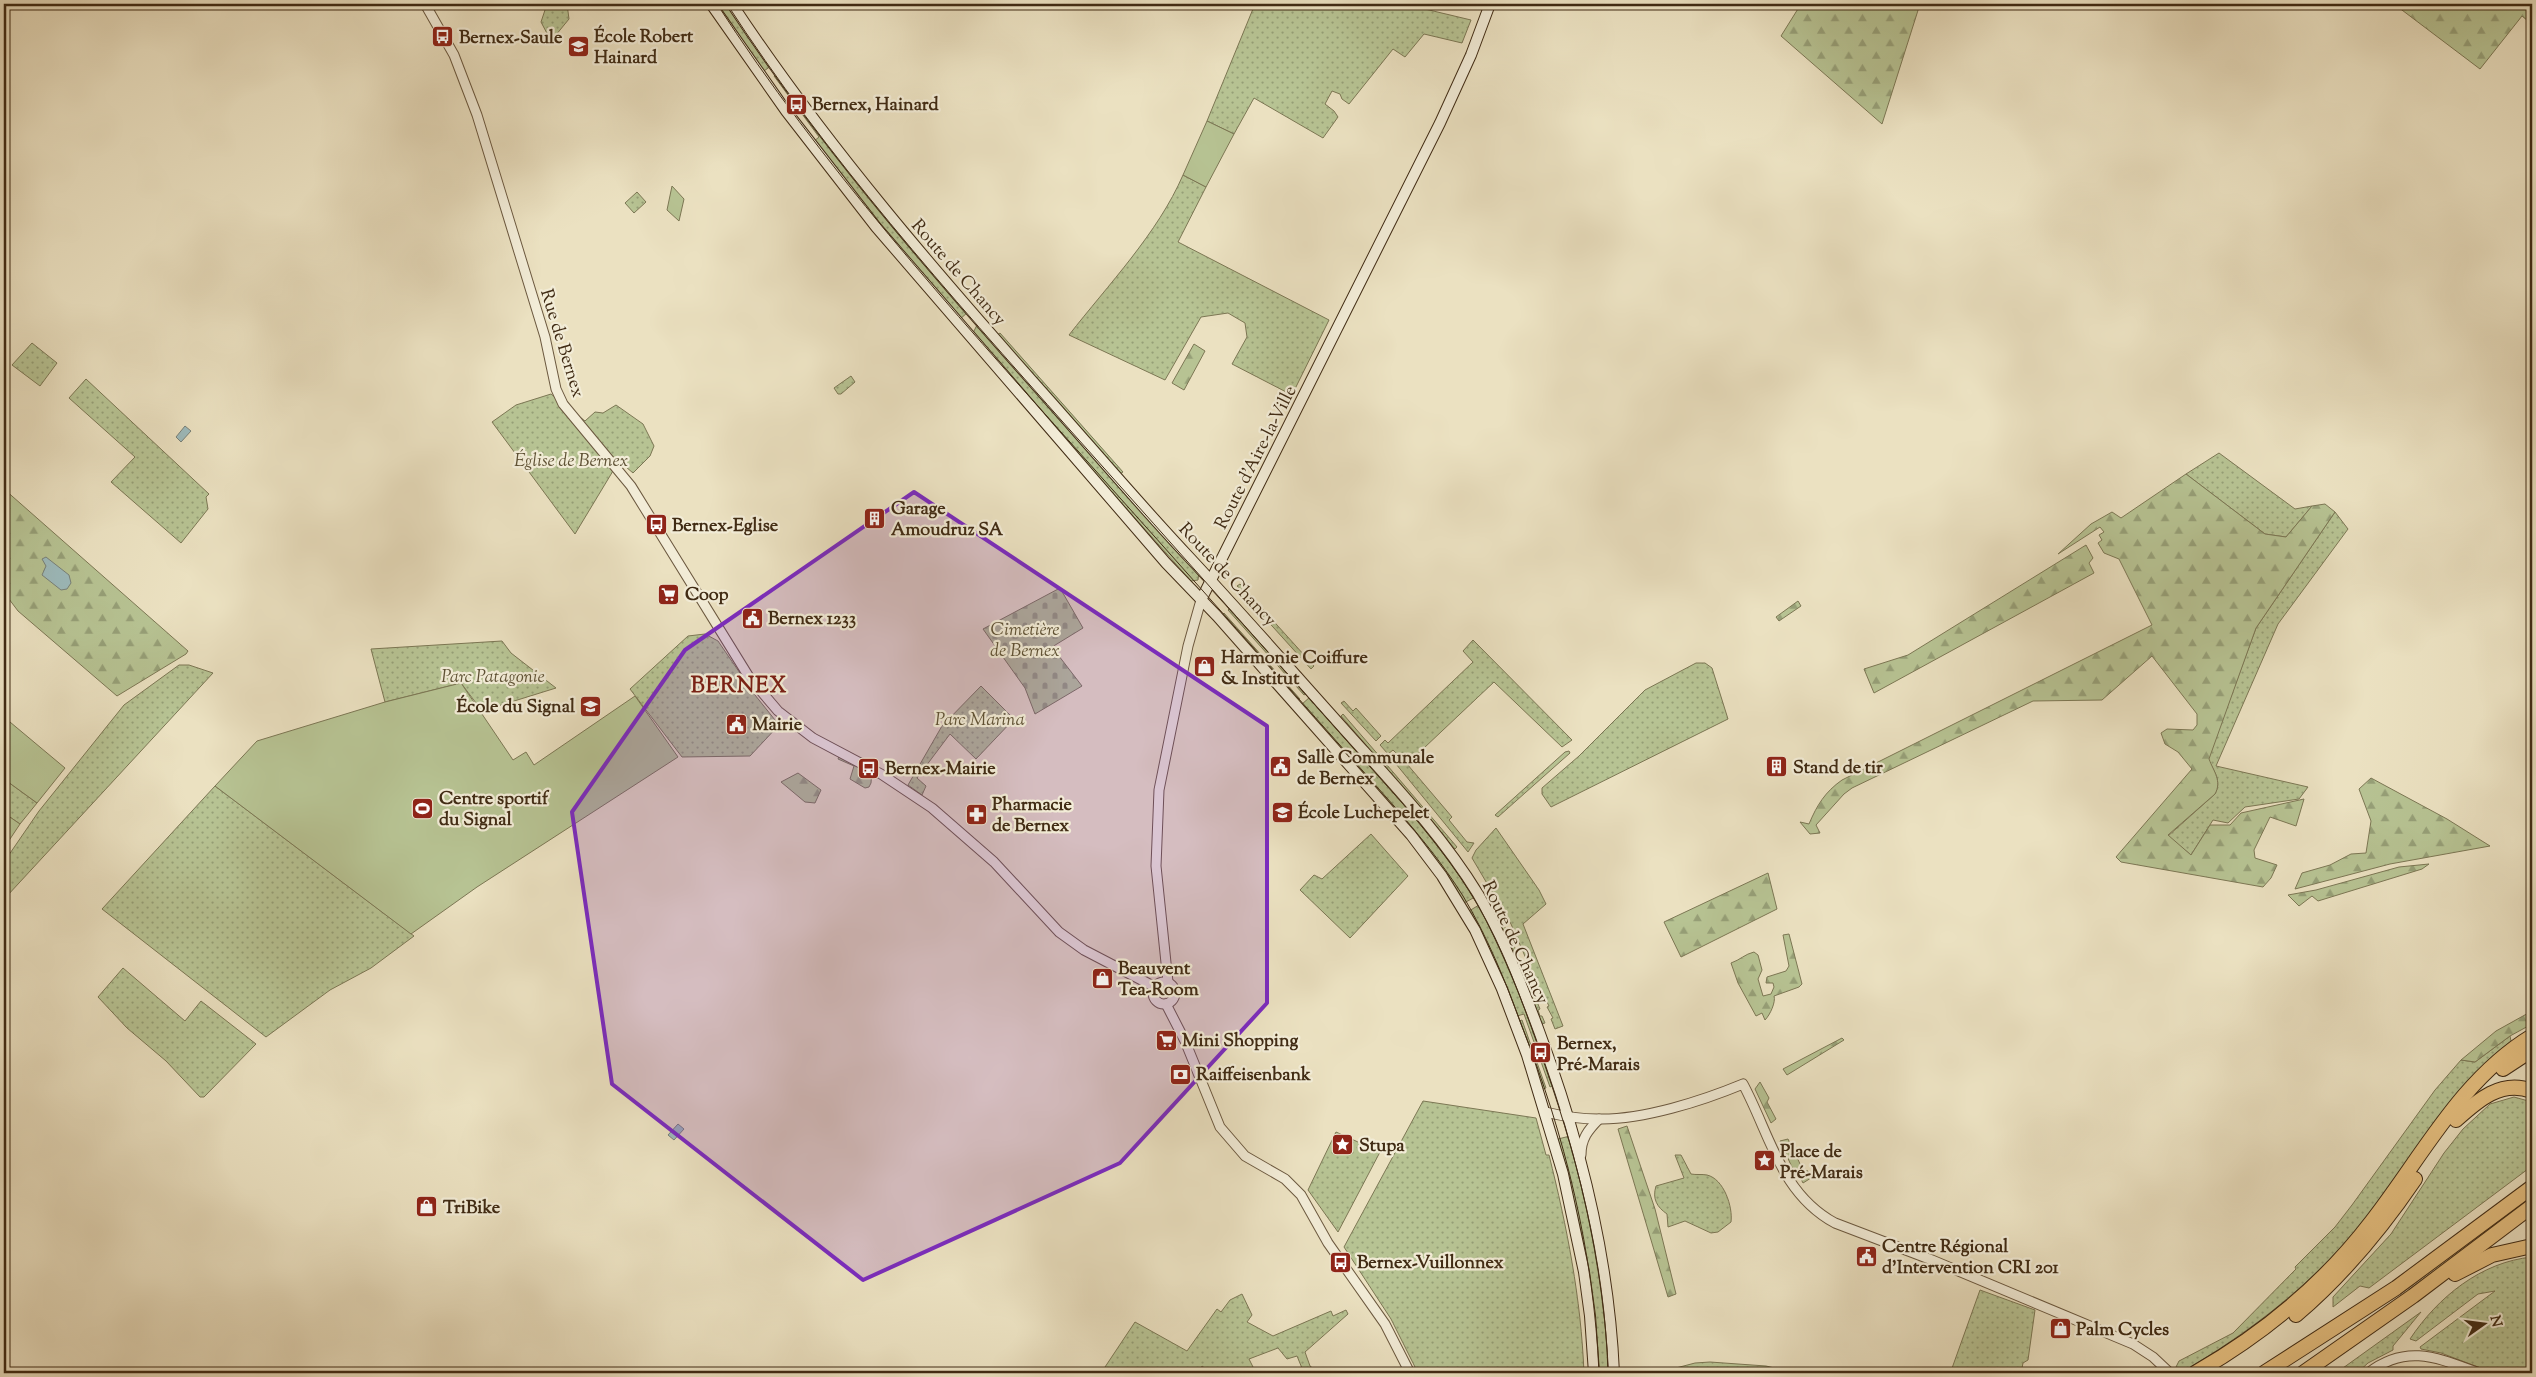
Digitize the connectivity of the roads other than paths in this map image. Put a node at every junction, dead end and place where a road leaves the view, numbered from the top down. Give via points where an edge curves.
1 (425, 4) edge
2 (711, 4) edge
3 (732, 4) edge
4 (1490, 4) edge
5 (1211, 580) junction
6 (1201, 600) junction
7 (1168, 982) junction
8 (1155, 987) junction
9 (1166, 1004) junction
10 (2532, 1036) edge
11 (2532, 1042) edge
12 (2532, 1050) edge
13 (2505, 1057) junction
14 (2532, 1091) edge
15 (1545, 1112) junction
16 (1568, 1116) junction
17 (1599, 1120) junction
18 (2456, 1120) junction
19 (1580, 1160) junction
20 (2532, 1179) edge
21 (2532, 1187) edge
22 (2532, 1206) edge
23 (2506, 1208) junction
24 (2532, 1246) edge
25 (2398, 1307) junction
26 (2167, 1370) edge
27 (1410, 1373) edge
28 (1594, 1373) edge
29 (1614, 1373) edge
30 (2195, 1373) edge
31 (2212, 1373) edge
32 (2264, 1373) edge
33 (2303, 1373) edge
34 (2368, 1373) edge
35 (2479, 1373) edge

1 - 8 street, Rue de Bernex via 454,55 478,115 563,404 631,486 756,687 778,712 799,729 884,776 943,817 994,862 1072,942
2 - 6 main road, Route de Chancy via 786,111 876,227
3 - 5 main road, Route de Chancy via 809,114 897,224 1017,364
4 - 5 main road, Route d'Aire-la-Ville via 1440,123
5 - 6 main road, Route d'Aire-la-Ville
5 - 16 main road, Route de Chancy via 1416,810 1466,876 1489,914 1518,977
6 - 7 street, Route d'Aire-la-Ville via 1188,646 1159,790 1156,866
6 - 15 main road, Route de Chancy via 1392,813 1442,876 1464,910 1492,965
7 - 8 street
7 - 9 street via 1175,988 1175,995
8 - 9 street via 1154,998
9 - 27 street via 1185,1041 1220,1128 1246,1156 1285,1179 1301,1196 1328,1243 1377,1312
10 - 13 highway
11 - 13 highway
12 - 18 highway via 2498,1074
13 - 30 highway via 2476,1082 2450,1113 2371,1223 2328,1272 2294,1305 2258,1333
14 - 18 highway via 2515,1087 2498,1090
15 - 16 street
15 - 28 main road, Route de Chancy via 1580,1246
16 - 17 street
16 - 19 main road, Route de Chancy
17 - 19 street via 1586,1133
17 - 26 street via 1648,1113 1742,1084 1785,1176 1824,1217 2133,1344
18 - 31 highway via 2389,1215 2336,1278 2281,1327
19 - 29 main road, Route de Chancy via 1603,1266
20 - 23 highway
21 - 23 highway
22 - 25 highway
23 - 32 highway via 2358,1314
24 - 25 highway via 2501,1252 2482,1260
25 - 33 highway
34 - 35 street via 2393,1359 2417,1355 2447,1361

